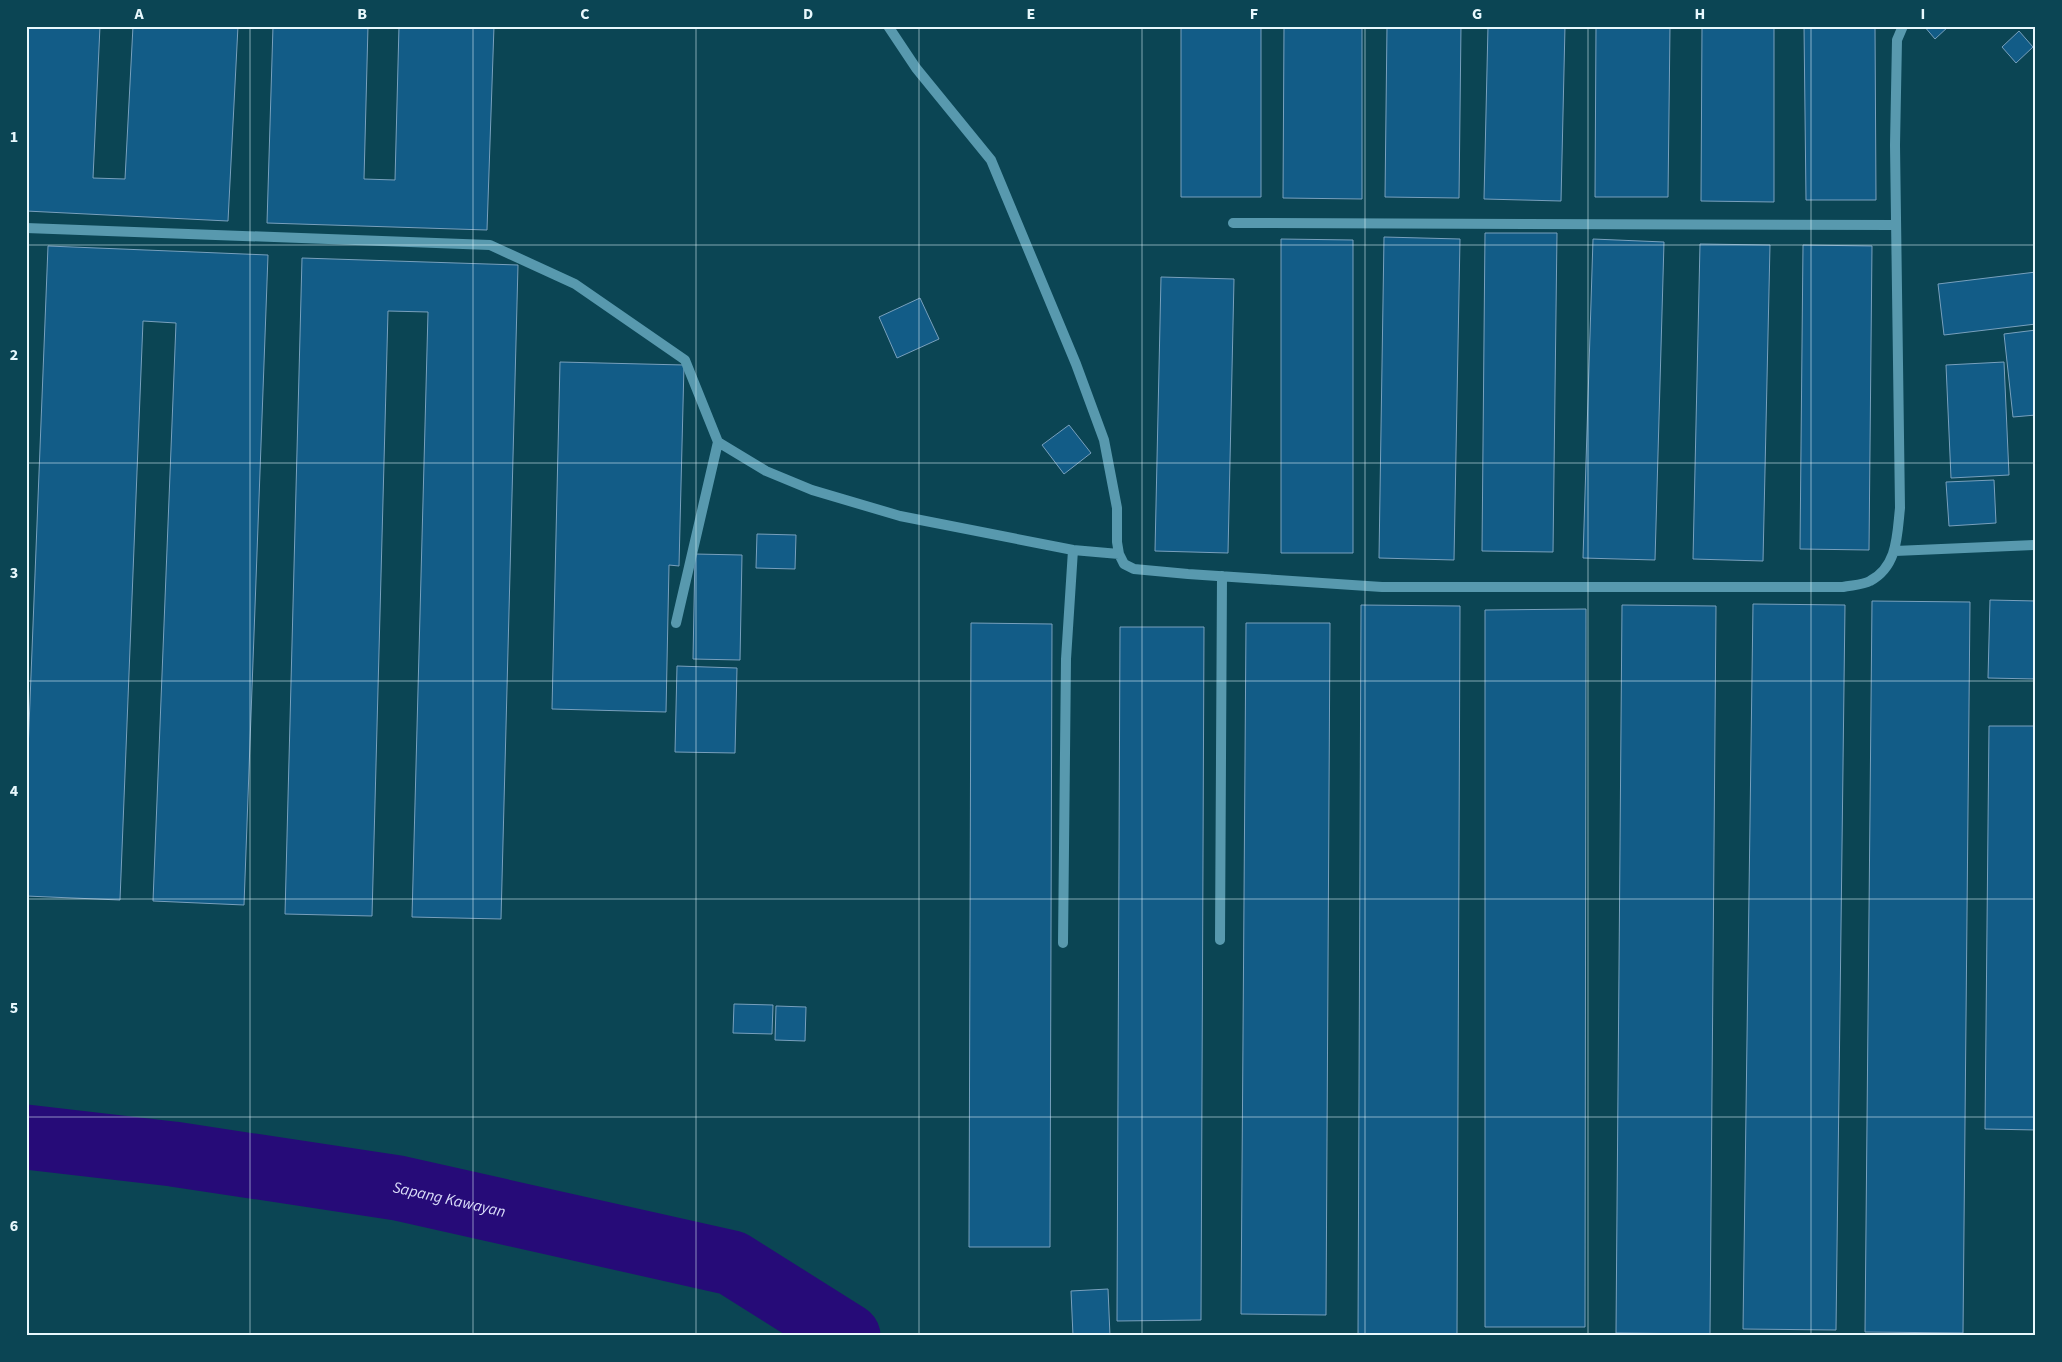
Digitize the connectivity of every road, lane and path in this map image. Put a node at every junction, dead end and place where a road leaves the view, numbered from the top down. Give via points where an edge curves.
1 (888, 26) edge
2 (1903, 26) edge
3 (1232, 223) dead end
4 (1896, 225) junction
5 (26, 228) edge
6 (718, 442) junction
7 (2036, 545) edge
8 (1073, 550) junction
9 (1895, 551) junction
10 (1119, 554) junction
11 (1222, 576) junction
12 (676, 623) dead end
13 (1220, 940) dead end
14 (1062, 943) dead end

1 - 10 lane via 916,68 990,160 1076,364 1104,440 1117,508
2 - 4 lane via 1897,40
3 - 4 lane
4 - 9 lane via 1900,508
5 - 6 lane via 490,245 575,284 685,360
6 - 8 lane via 766,471 812,490 900,516
6 - 12 lane
7 - 9 lane
8 - 10 lane
8 - 14 lane via 1066,659
9 - 11 lane via 1884,571 1869,582 1843,587 1382,587
10 - 11 lane via 1124,564 1134,569
11 - 13 lane

